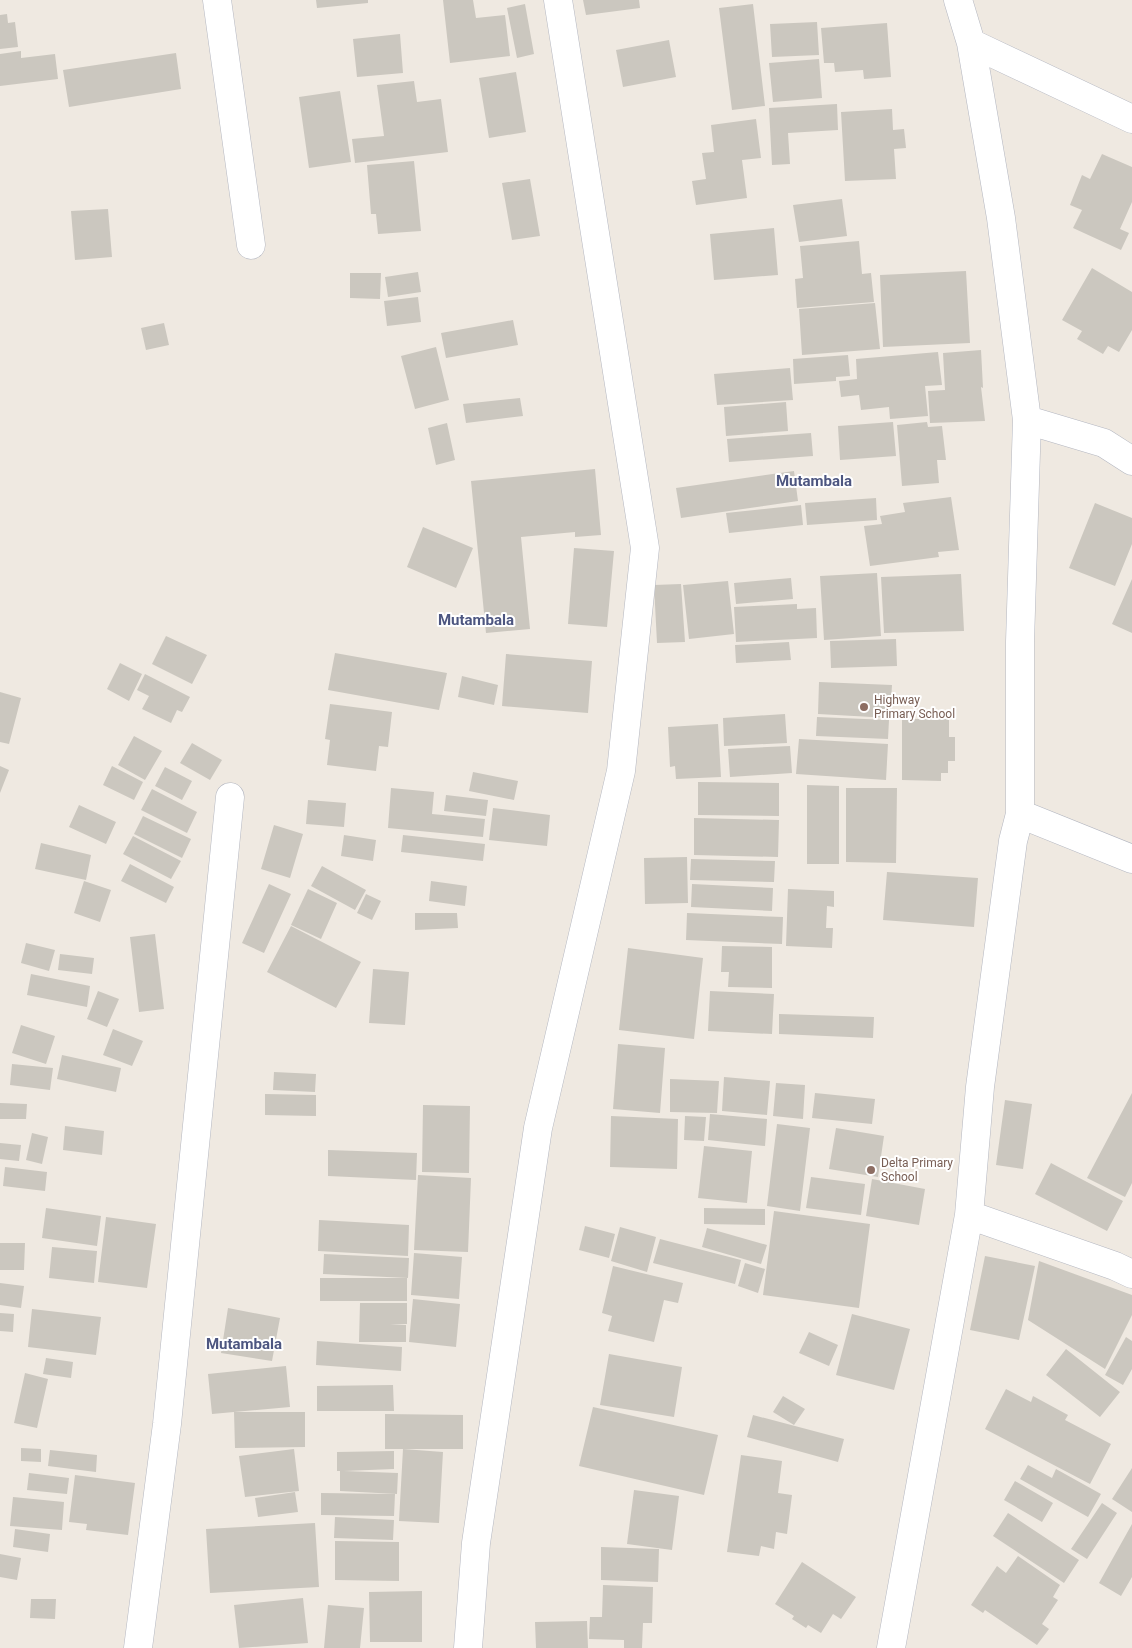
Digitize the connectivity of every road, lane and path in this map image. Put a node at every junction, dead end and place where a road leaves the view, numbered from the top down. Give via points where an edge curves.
1 (218, 0) edge
2 (558, 0) edge
3 (958, 0) edge
4 (971, 44) junction
5 (1132, 119) edge
6 (251, 245) dead end
7 (1028, 420) junction
8 (1132, 460) edge
9 (230, 797) dead end
10 (1020, 814) junction
11 (1132, 859) edge
12 (969, 1214) junction
13 (1132, 1274) edge
14 (138, 1648) edge
15 (468, 1648) edge
16 (891, 1648) edge

1 - 6 street
2 - 15 street via 645,548 621,771 538,1128 476,1543
3 - 4 street
4 - 5 street
4 - 7 street via 1001,218
7 - 8 street via 1104,444
7 - 10 street via 1020,642
9 - 14 street via 167,1424
10 - 11 street
10 - 12 street via 1013,841 981,1077
12 - 13 street
12 - 16 street

